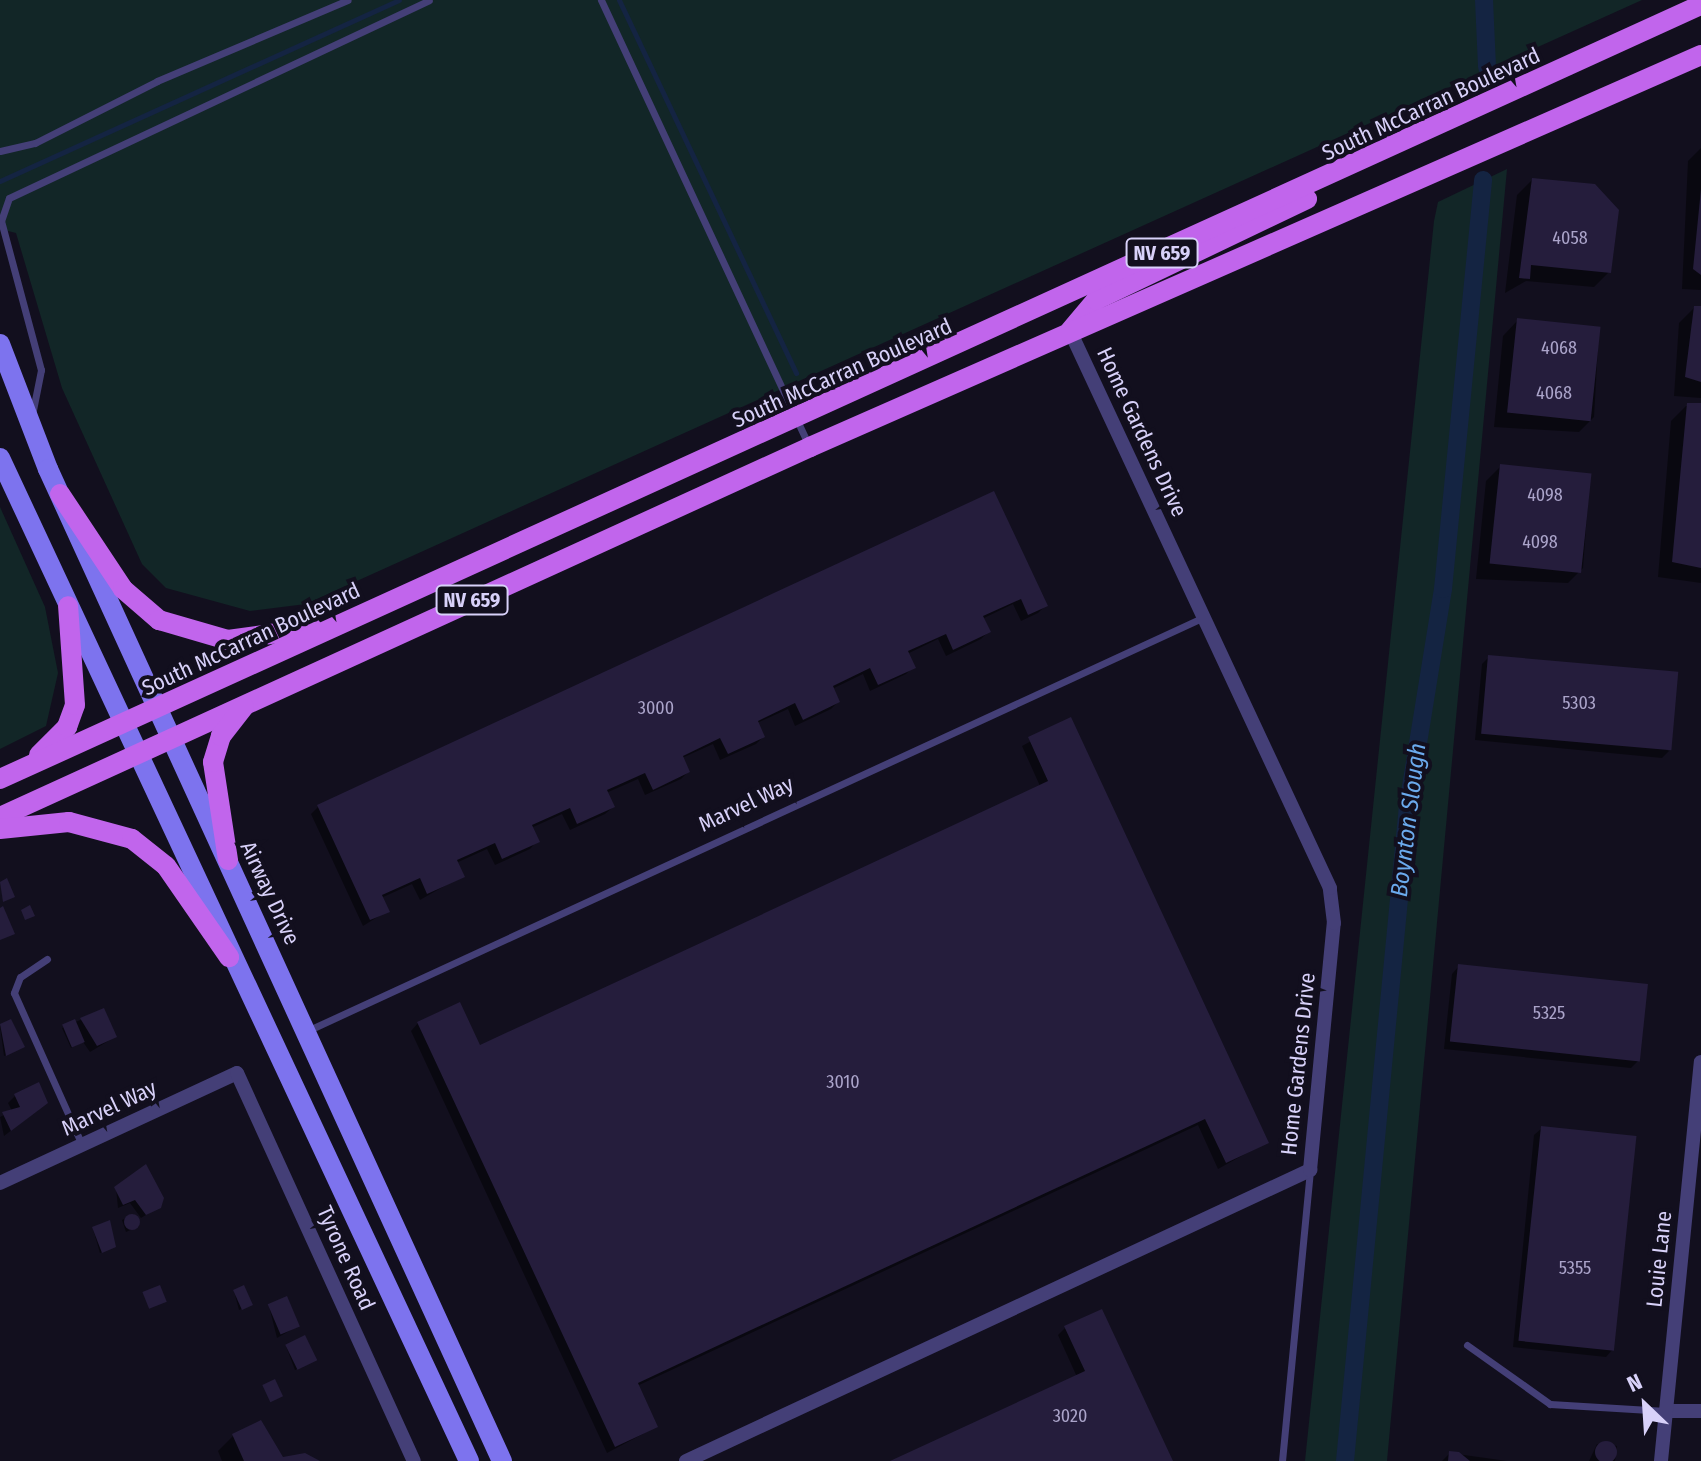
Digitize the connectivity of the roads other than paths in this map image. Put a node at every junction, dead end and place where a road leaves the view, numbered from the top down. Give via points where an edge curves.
1 (348, 0) edge
2 (429, 0) edge
3 (601, 0) edge
4 (1701, 5) edge
5 (1701, 55) edge
6 (0, 151) edge
7 (1349, 168) junction
8 (1070, 331) junction
9 (0, 344) edge
10 (797, 420) junction
11 (29, 427) junction
12 (811, 450) junction
13 (0, 458) edge
14 (60, 494) junction
15 (68, 606) junction
16 (1204, 617) junction
17 (355, 618) junction
18 (247, 703) junction
19 (157, 709) junction
20 (122, 724) junction
21 (170, 738) junction
22 (136, 754) junction
23 (20, 770) junction
24 (0, 779) edge
25 (0, 817) edge
26 (0, 829) edge
27 (228, 860) junction
28 (229, 957) junction
29 (47, 959) dead end
30 (307, 1031) junction
31 (1701, 1062) edge
32 (237, 1073) joint
33 (82, 1145) junction
34 (1310, 1170) junction
35 (0, 1183) edge
36 (1467, 1345) dead end
37 (1666, 1411) junction
38 (1701, 1411) edge
39 (414, 1461) edge
40 (469, 1461) edge
41 (502, 1461) edge
42 (686, 1461) edge
43 (1282, 1461) edge
44 (1661, 1461) edge

1 - 6 lane via 157,81 35,143
2 - 11 lane via 9,198 1,221 41,370
3 - 10 lane
4 - 7 main road, South McCarran Boulevard / NV 659
5 - 8 main road, NV 659
7 - 8 main road via 1262,224 1096,300
7 - 10 main road, South McCarran Boulevard / NV 659
8 - 12 main road, NV 659
8 - 16 street, Home Gardens Drive
9 - 11 main road, Airway Drive
10 - 12 lane
10 - 17 main road, South McCarran Boulevard / NV 659
11 - 14 main road, Airway Drive
12 - 18 main road, NV 659
13 - 15 main road
14 - 17 main road via 123,589 180,631 256,638
14 - 19 main road, Airway Drive
15 - 20 main road
15 - 23 main road via 76,663 73,715
16 - 30 lane, Marvel Way
16 - 34 street, Home Gardens Drive via 1332,897
17 - 19 main road, South McCarran Boulevard / NV 659
18 - 21 main road, NV 659
18 - 27 main road via 221,736 213,762
19 - 20 main road, South McCarran Boulevard / NV 659
19 - 21 main road, Airway Drive
20 - 22 main road
20 - 23 main road, South McCarran Boulevard / NV 659
21 - 22 main road, NV 659
21 - 27 main road, Airway Drive
22 - 25 main road, NV 659
22 - 28 main road
23 - 24 main road, South McCarran Boulevard / NV 659
26 - 28 main road via 69,822 132,839 166,866
27 - 30 main road, Airway Drive
28 - 40 main road
29 - 33 lane via 20,977 14,993
30 - 41 main road, Airway Drive
31 - 37 street, Louie Lane
32 - 33 street, Marvel Way
32 - 39 street, Tyrone Road
33 - 35 street, Marvel Way
34 - 42 street, Home Gardens Drive
34 - 43 lane
36 - 37 lane via 1550,1404
37 - 38 street
37 - 44 street, Louie Lane

